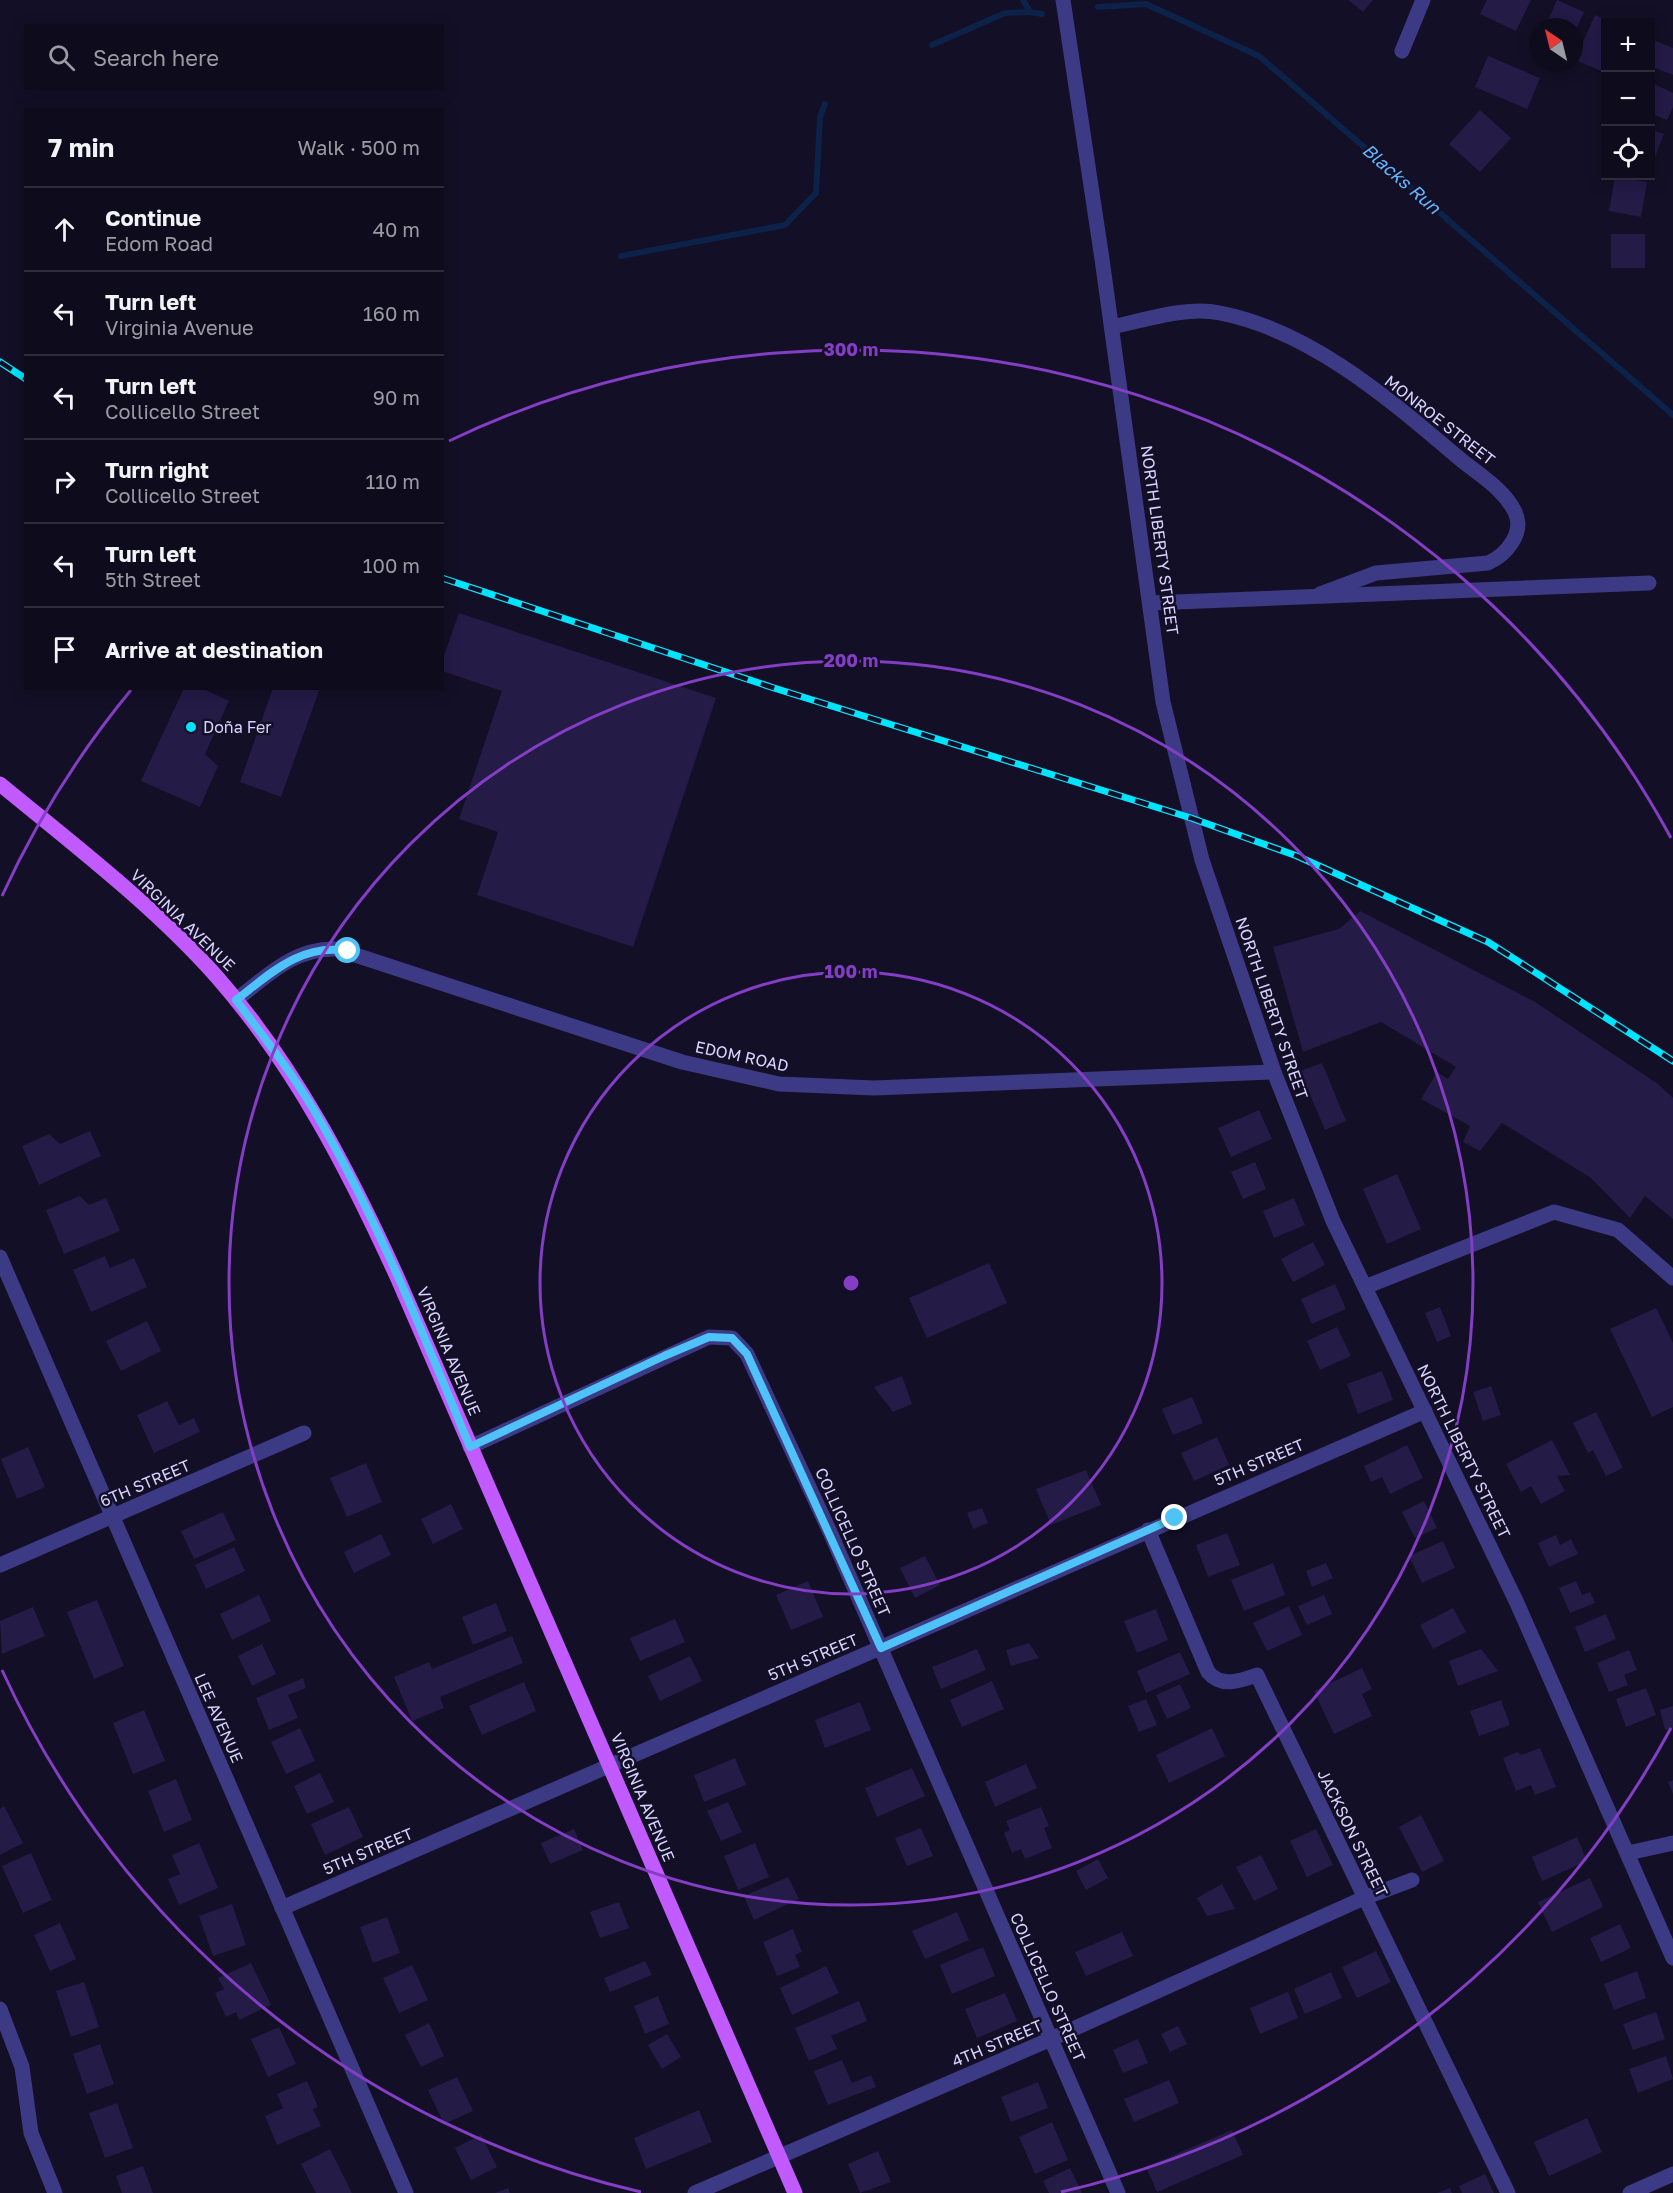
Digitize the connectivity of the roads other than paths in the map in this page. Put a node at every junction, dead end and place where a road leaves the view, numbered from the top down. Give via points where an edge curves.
1 (1063, 0) edge
2 (1423, 0) edge
3 (1402, 51) dead end
4 (1112, 327) junction
5 (1649, 583) dead end
6 (1320, 594) junction
7 (1151, 603) junction
8 (0, 784) edge
9 (236, 1000) junction
10 (1274, 1072) junction
11 (0, 1257) edge
12 (1673, 1278) edge
13 (1365, 1287) junction
14 (1425, 1411) junction
15 (304, 1433) dead end
16 (470, 1447) junction
17 (112, 1516) junction
18 (1148, 1530) junction
19 (0, 1565) edge
20 (881, 1648) junction
21 (610, 1765) junction
22 (1673, 1843) edge
23 (1628, 1853) junction
24 (1412, 1880) dead end
25 (1364, 1898) junction
26 (282, 1908) junction
27 (1673, 1958) edge
28 (0, 2009) edge
29 (1051, 2039) junction
30 (779, 2156) junction
31 (1673, 2174) edge
32 (55, 2193) edge
33 (405, 2193) edge
34 (695, 2193) edge
35 (795, 2193) edge
36 (1118, 2193) edge
37 (1508, 2193) edge
38 (1630, 2193) edge

1 - 4 street, NORTH LIBERTY STREET
2 - 3 street
4 - 6 street, MONROE STREET via 1171,314 1218,313 1289,338 1345,369 1423,428 1499,491 1516,513 1517,528 1510,546 1488,563 1376,573
4 - 7 street, NORTH LIBERTY STREET
5 - 6 street, MONROE STREET
6 - 7 street, MONROE STREET
7 - 10 street, NORTH LIBERTY STREET via 1163,702 1196,838
8 - 9 main road, VIRGINIA AVENUE via 147,907
9 - 10 street, EDOM ROAD via 294,957 313,950 337,949 682,1062 779,1084 874,1088
9 - 16 main road, VIRGINIA AVENUE via 301,1090 346,1170
10 - 13 street, NORTH LIBERTY STREET via 1333,1221
11 - 17 street, LEE AVENUE
12 - 13 street via 1618,1230 1554,1212
13 - 14 street, NORTH LIBERTY STREET
14 - 18 street, 5TH STREET
14 - 23 street, NORTH LIBERTY STREET via 1517,1603
15 - 17 street, 6TH STREET
16 - 20 street, COLLICELLO STREET via 709,1337 732,1338 747,1354
16 - 21 main road, VIRGINIA AVENUE
17 - 19 street, 6TH STREET
17 - 26 street, LEE AVENUE
18 - 20 street, 5TH STREET
18 - 25 street, JACKSON STREET via 1208,1672 1224,1682 1257,1675
20 - 21 street, 5TH STREET
20 - 29 street, COLLICELLO STREET
21 - 26 street, 5TH STREET
21 - 30 main road, VIRGINIA AVENUE
22 - 23 street
23 - 27 street, NORTH LIBERTY STREET
24 - 25 street, 4TH STREET
25 - 29 street, 4TH STREET
25 - 37 street, JACKSON STREET
26 - 33 street, LEE AVENUE
28 - 32 street via 22,2067 31,2133
29 - 30 street, 4TH STREET
29 - 36 street, COLLICELLO STREET
30 - 34 street, 4TH STREET
30 - 35 main road, VIRGINIA AVENUE
31 - 38 street

